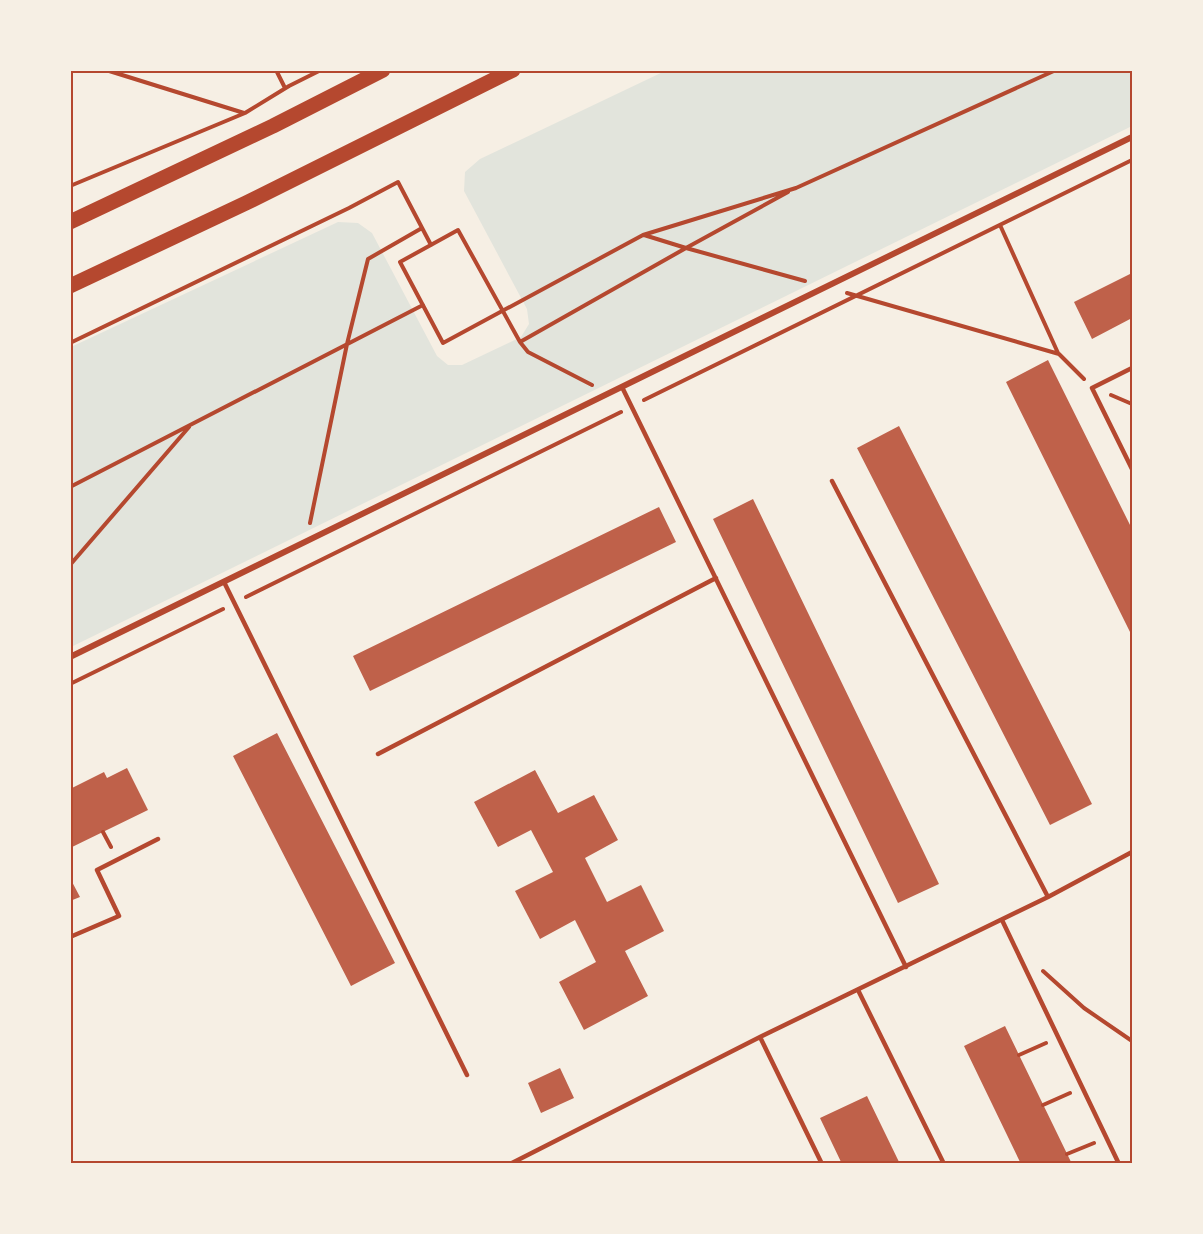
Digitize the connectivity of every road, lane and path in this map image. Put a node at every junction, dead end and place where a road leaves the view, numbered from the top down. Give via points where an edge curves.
1 (106, 70) edge
2 (276, 70) edge
3 (321, 70) edge
4 (383, 70) edge
5 (513, 70) edge
6 (1056, 70) edge
7 (285, 88) junction
8 (245, 113) junction
9 (1132, 137) edge
10 (1132, 160) edge
11 (70, 186) edge
12 (796, 188) junction
13 (70, 222) edge
14 (1000, 225) junction
15 (422, 228) junction
16 (643, 235) junction
17 (431, 245) junction
18 (686, 248) junction
19 (70, 285) edge
20 (826, 287) junction
21 (857, 296) junction
22 (423, 305) junction
23 (502, 311) junction
24 (520, 342) junction
25 (70, 343) edge
26 (347, 344) junction
27 (1059, 354) junction
28 (1132, 368) edge
29 (622, 387) junction
30 (1092, 388) junction
31 (609, 394) junction
32 (632, 406) junction
33 (191, 425) junction
34 (1132, 469) edge
35 (832, 481) dead end
36 (70, 487) edge
37 (306, 542) junction
38 (70, 565) edge
39 (299, 571) junction
40 (716, 578) junction
41 (224, 582) junction
42 (234, 603) junction
43 (70, 657) edge
44 (70, 684) edge
45 (378, 754) dead end
46 (158, 839) dead end
47 (1132, 852) edge
48 (1048, 897) junction
49 (1002, 920) junction
50 (70, 937) edge
51 (906, 967) junction
52 (1040, 968) dead end
53 (858, 990) junction
54 (760, 1037) junction
55 (1058, 1037) junction
56 (1132, 1041) edge
57 (1019, 1055) dead end
58 (466, 1075) dead end
59 (1082, 1087) junction
60 (1043, 1105) dead end
61 (1106, 1137) junction
62 (1067, 1154) dead end
63 (510, 1164) edge
64 (822, 1164) edge
65 (944, 1164) edge
66 (1119, 1164) edge

1 - 8 path
2 - 7 path
3 - 7 path
4 - 13 main road
5 - 19 main road via 246,203
6 - 12 path
7 - 8 path
8 - 11 path
9 - 20 street
10 - 14 path
12 - 16 path
12 - 18 path
14 - 21 path
14 - 27 path
15 - 17 path
15 - 25 path via 398,182
15 - 26 path via 368,259
16 - 18 path
16 - 23 path
17 - 22 path via 400,262
17 - 23 path via 458,230
18 - 20 path
18 - 24 path
20 - 29 street
21 - 27 path
21 - 32 path
22 - 23 path via 443,344
22 - 26 path
23 - 24 path
24 - 31 path via 528,352
26 - 33 path
26 - 37 path
27 - 30 path
28 - 30 lane
29 - 31 street
29 - 32 lane
30 - 34 lane
31 - 37 street
32 - 39 path
32 - 40 lane
33 - 36 path
33 - 38 path
35 - 48 lane
37 - 39 path
37 - 41 street
39 - 42 path
40 - 45 lane
40 - 51 lane
41 - 42 lane
41 - 43 street
42 - 44 path
42 - 58 lane
46 - 50 lane via 98,870 119,916
47 - 48 lane
48 - 49 lane
49 - 51 lane
49 - 55 lane
51 - 53 lane
52 - 56 path via 1084,1008
53 - 54 lane
53 - 65 lane
54 - 63 lane
54 - 64 lane
55 - 57 path
55 - 59 lane
59 - 60 path
59 - 61 lane
61 - 62 path
61 - 66 lane

